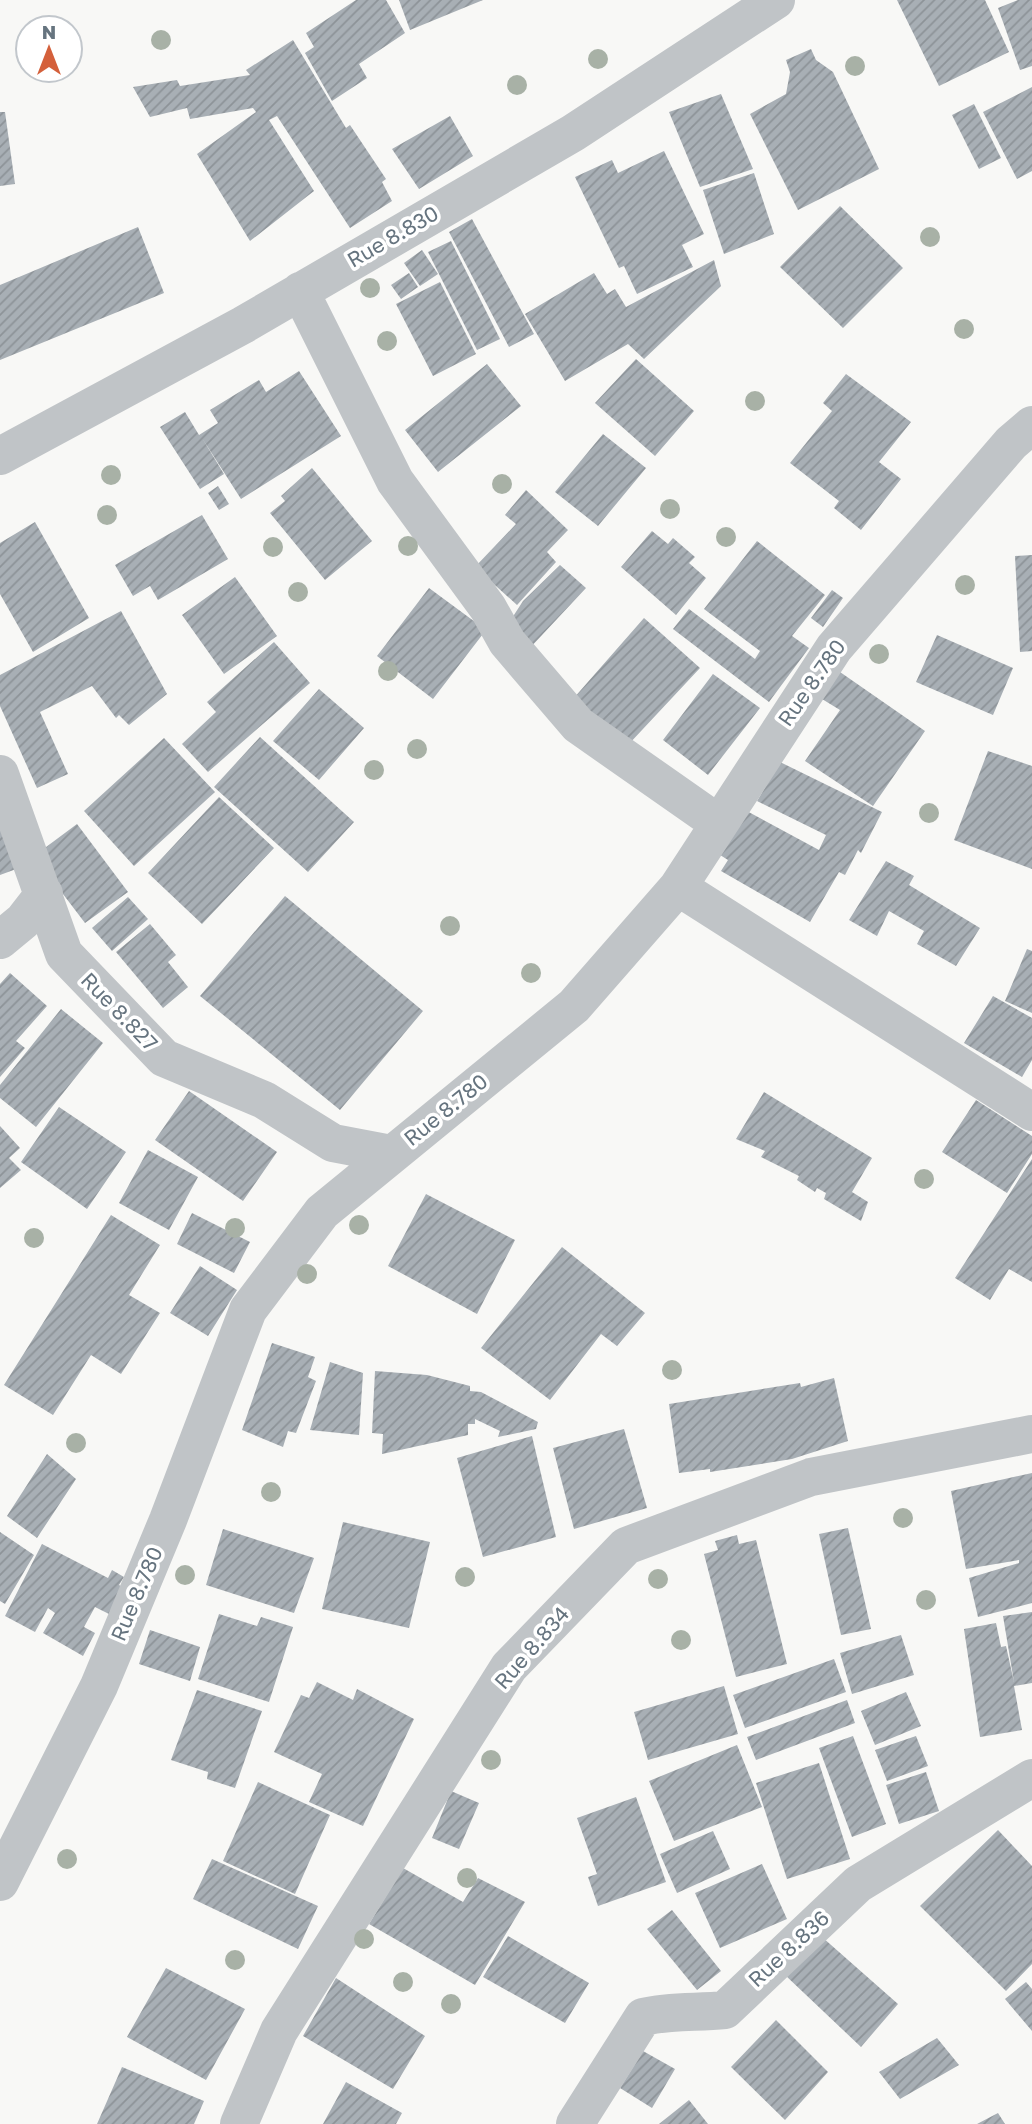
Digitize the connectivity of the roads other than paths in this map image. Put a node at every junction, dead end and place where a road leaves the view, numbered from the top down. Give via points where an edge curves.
1 (776, 0) edge
2 (300, 292) junction
3 (1032, 425) edge
4 (0, 456) edge
5 (0, 774) edge
6 (718, 823) junction
7 (678, 887) junction
8 (44, 894) junction
9 (0, 940) edge
10 (1032, 1112) edge
11 (391, 1154) junction
12 (1032, 1434) edge
13 (1032, 1778) edge
14 (0, 1882) edge
15 (239, 2124) edge
16 (575, 2124) edge

1 - 2 street, Rue 8.830 via 573,133
2 - 4 street, Rue 8.830
2 - 6 street via 395,481 488,608 514,652 578,725
3 - 6 street, Rue 8.780 via 1011,443 834,648
5 - 8 street, Rue 8.827
6 - 7 street, Rue 8.780
7 - 10 street
7 - 11 street, Rue 8.780 via 574,1006
8 - 9 street
8 - 11 street, Rue 8.827 via 64,954 164,1058 264,1100 333,1143
11 - 14 street, Rue 8.780 via 322,1212 248,1310 99,1686
12 - 15 street, Rue 8.834 via 811,1477 626,1546 509,1667 279,2031
13 - 16 street, Rue 8.836 via 858,1884 725,2010 668,2010 643,2017

